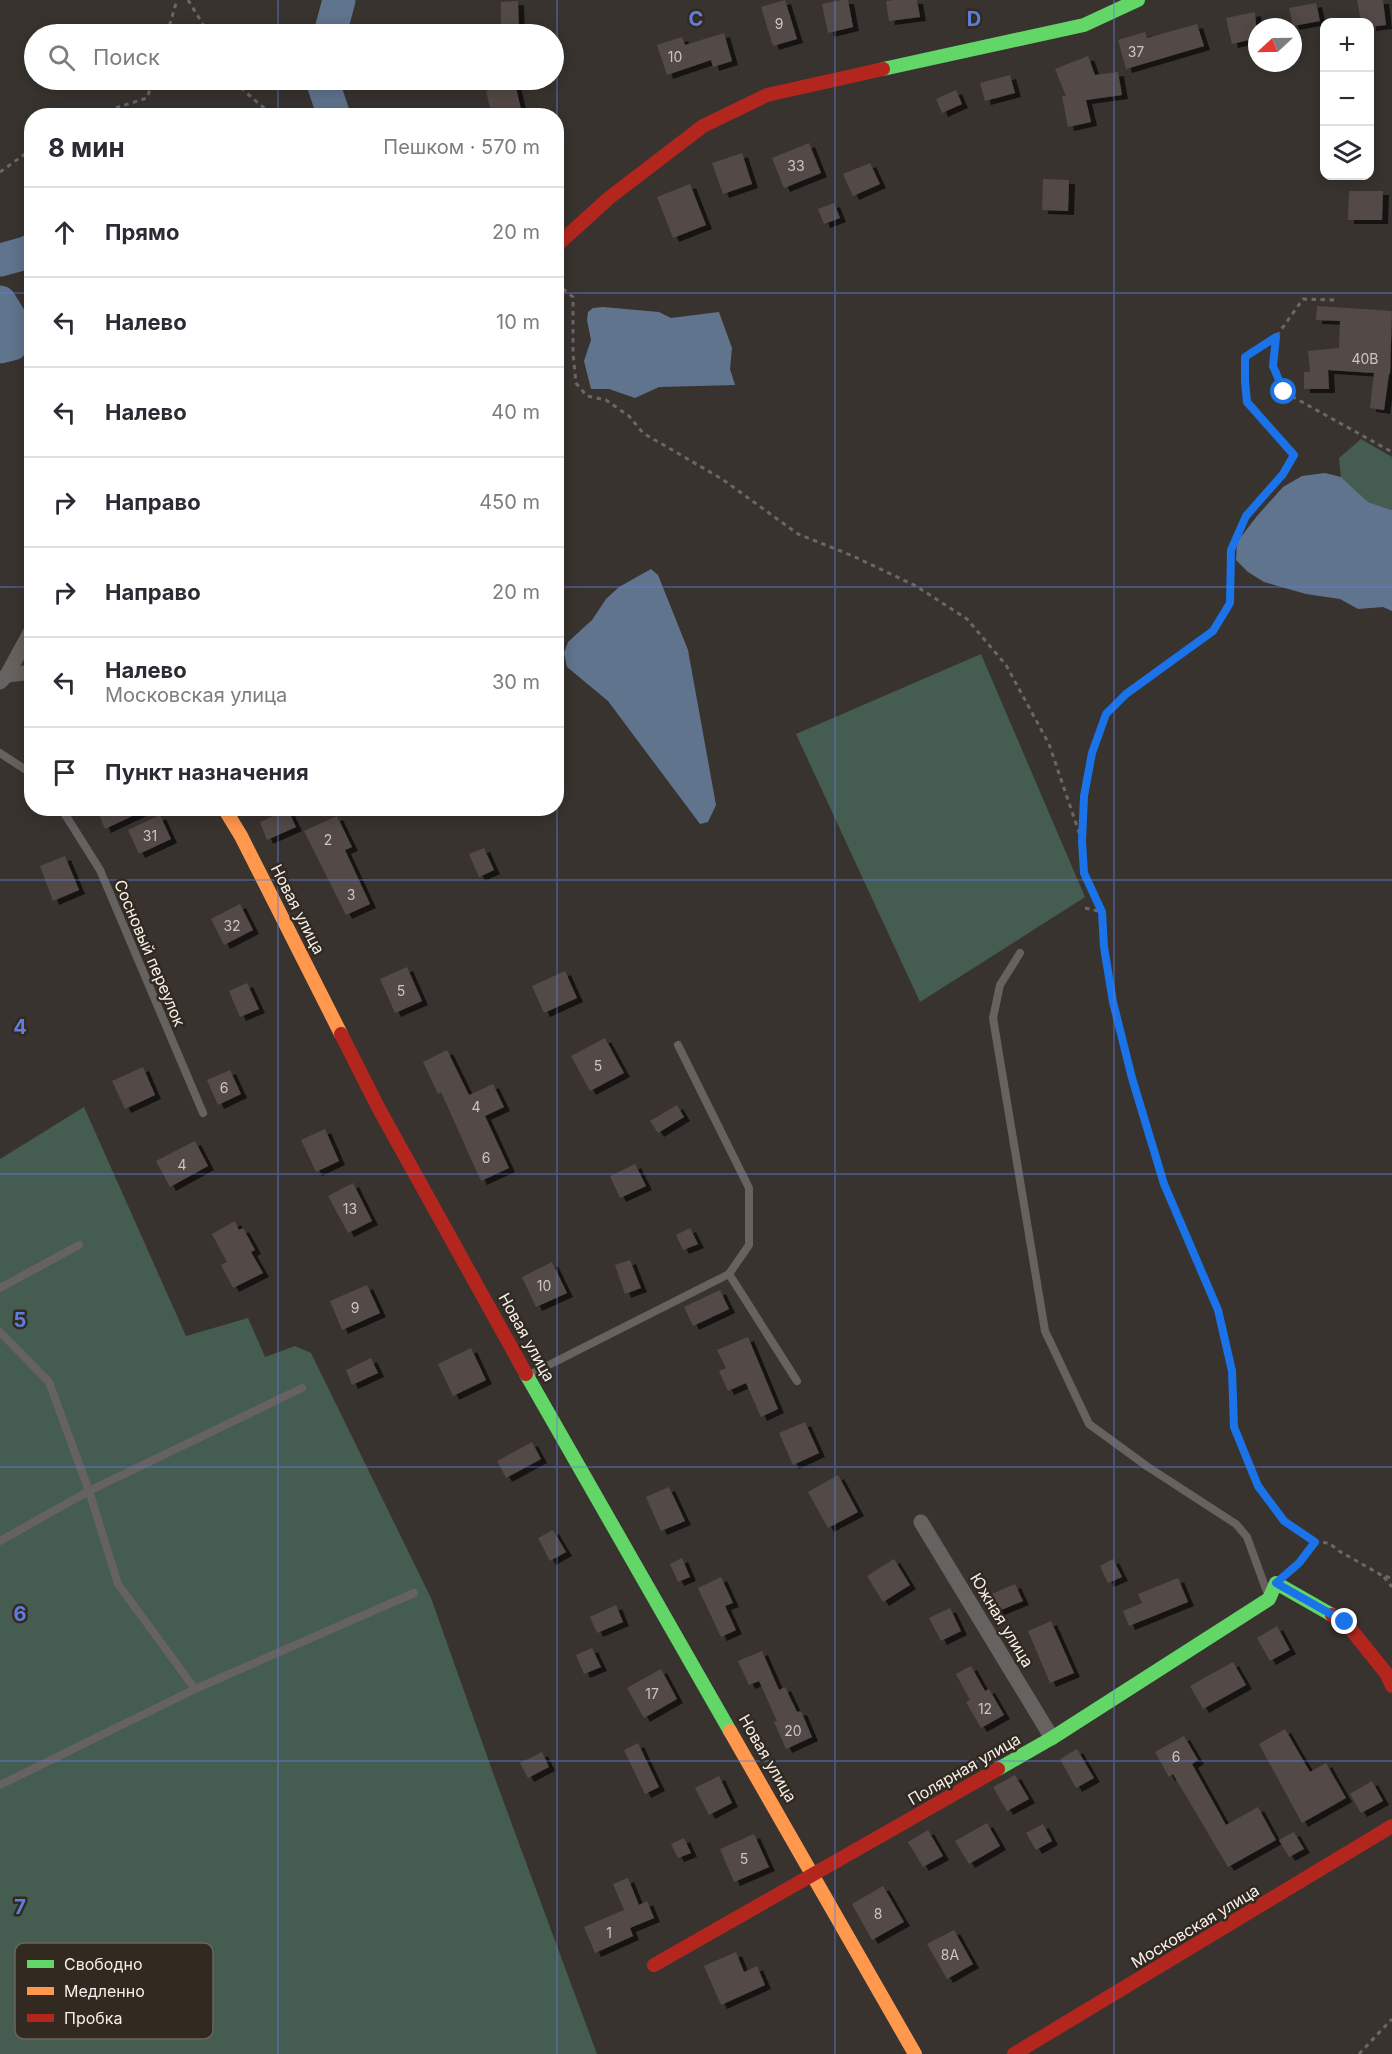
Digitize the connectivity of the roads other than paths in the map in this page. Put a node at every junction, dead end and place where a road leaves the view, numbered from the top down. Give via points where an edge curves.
1 (1138, 0) edge
2 (564, 239) edge
3 (24, 643) edge
4 (24, 674) edge
5 (4, 679) edge
6 (0, 753) edge
7 (24, 769) edge
8 (66, 816) edge
9 (229, 816) edge
10 (1020, 953) dead end
11 (678, 1045) dead end
12 (203, 1113) dead end
13 (80, 1245) dead end
14 (729, 1274) junction
15 (0, 1288) edge
16 (0, 1332) edge
17 (527, 1375) junction
18 (798, 1381) dead end
19 (302, 1388) dead end
20 (89, 1491) junction
21 (921, 1522) dead end
22 (0, 1541) edge
23 (414, 1593) dead end
24 (1269, 1599) junction
25 (1392, 1686) edge
26 (195, 1689) junction
27 (1052, 1738) junction
28 (0, 1785) edge
29 (1392, 1826) edge
30 (814, 1874) junction
31 (654, 1965) dead end
32 (915, 2054) edge
33 (1014, 2054) edge

1 - 2 street via 1084,25 767,95 703,126 609,198
3 - 5 street
4 - 5 street
6 - 7 lane
8 - 12 lane, Сосновый переулок via 100,870
9 - 17 street, Новая улица via 379,1109
10 - 24 lane via 1000,985 993,1018 1045,1331 1089,1424 1236,1524 1247,1537
11 - 14 lane via 749,1188 749,1245
13 - 15 lane
14 - 17 lane
14 - 18 lane
16 - 20 lane via 49,1382
17 - 30 street, Новая улица
19 - 20 lane
20 - 22 lane
20 - 26 lane via 118,1584
21 - 27 street, Южная улица
23 - 26 lane
24 - 25 street via 1276,1583 1345,1622
24 - 27 street, Полярная улица
26 - 28 lane
27 - 30 street, Полярная улица
29 - 33 street, Московская улица
30 - 31 street, Полярная улица
30 - 32 street, Новая улица

